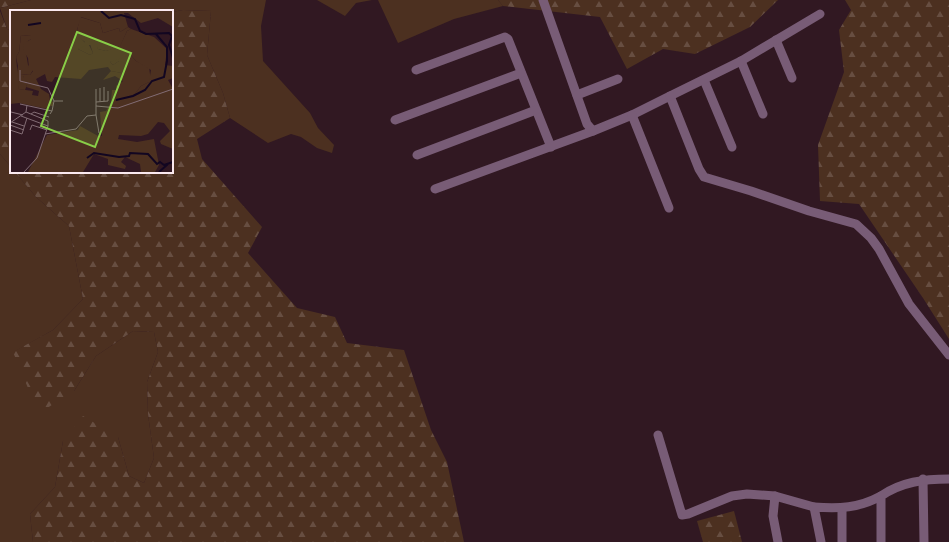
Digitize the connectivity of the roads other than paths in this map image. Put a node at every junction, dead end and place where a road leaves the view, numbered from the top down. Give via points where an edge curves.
1 (543, 0) edge
2 (820, 14) dead end
3 (776, 40) junction
4 (741, 61) junction
5 (416, 70) dead end
6 (521, 72) junction
7 (792, 78) dead end
8 (618, 79) dead end
9 (704, 80) junction
10 (577, 95) junction
11 (670, 96) junction
12 (536, 110) junction
13 (763, 114) dead end
14 (632, 115) junction
15 (395, 120) dead end
16 (593, 131) junction
17 (550, 147) junction
18 (732, 147) dead end
19 (416, 155) dead end
20 (435, 189) dead end
21 (669, 208) dead end
22 (949, 355) edge
23 (658, 435) dead end
24 (923, 479) junction
25 (949, 479) edge
26 (775, 496) junction
27 (881, 496) junction
28 (814, 507) junction
29 (842, 509) junction
30 (778, 542) edge
31 (821, 542) edge
32 (842, 542) edge
33 (881, 542) edge
34 (924, 542) edge

1 - 10 street
2 - 3 street
3 - 4 street
3 - 7 street
4 - 9 street
4 - 13 street
5 - 6 street via 505,37
6 - 12 street
6 - 15 street
8 - 10 street
9 - 11 street
9 - 18 street
10 - 16 street via 587,124
11 - 14 street
11 - 22 street via 704,177 856,224 872,238 909,304
12 - 17 street
12 - 19 street
14 - 16 street
14 - 21 street
16 - 17 street
17 - 20 street
23 - 26 street via 682,515 732,496
24 - 25 street
24 - 27 street
24 - 34 street
26 - 28 street
26 - 30 street via 774,516
27 - 29 street via 870,502
27 - 33 street
28 - 29 street
28 - 31 street
29 - 32 street

